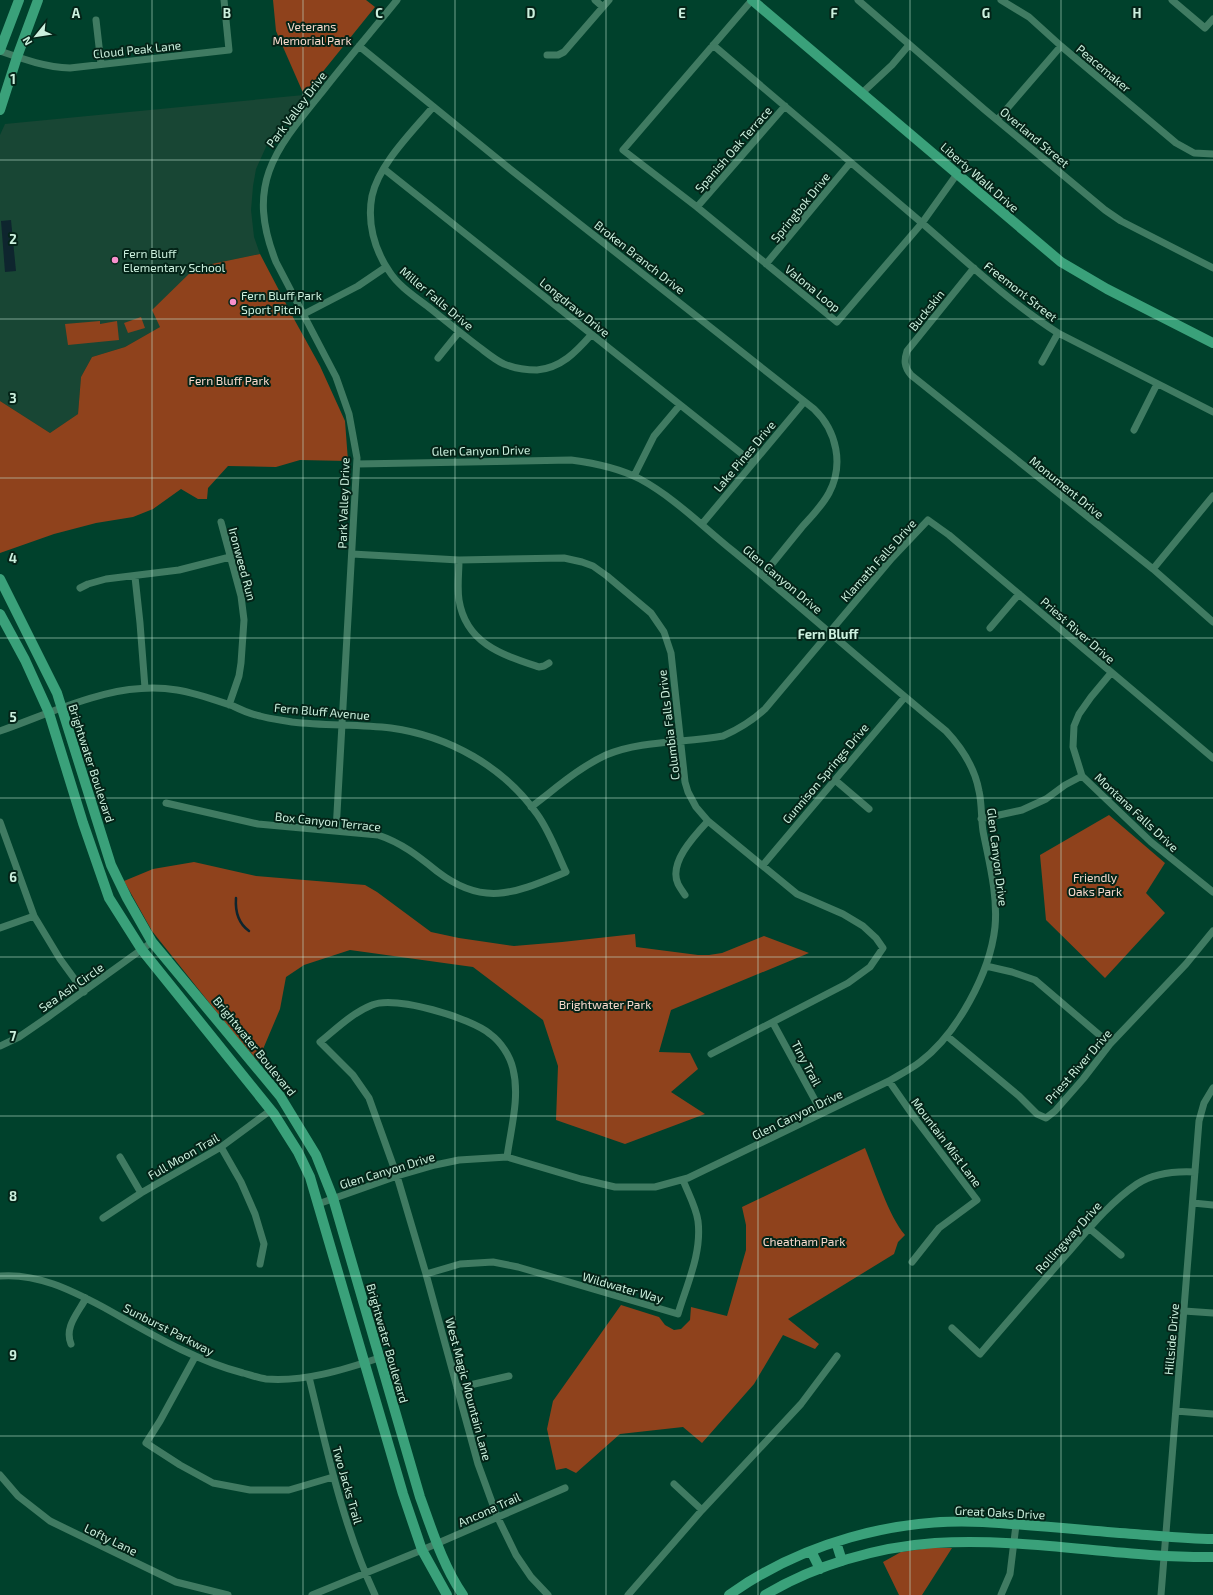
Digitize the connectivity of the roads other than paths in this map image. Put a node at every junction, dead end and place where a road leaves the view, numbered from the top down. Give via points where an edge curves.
1 (19, 0) edge
2 (38, 0) edge
3 (224, 0) edge
4 (397, 0) edge
5 (594, 0) edge
6 (609, 0) edge
7 (752, 0) edge
8 (858, 0) edge
9 (1001, 0) edge
10 (1172, 0) edge
11 (866, 3) edge
12 (604, 7) junction
13 (1213, 19) edge
14 (96, 20) dead end
15 (713, 45) junction
16 (909, 45) junction
17 (359, 46) junction
18 (1061, 46) junction
19 (0, 50) edge
20 (547, 55) dead end
21 (16, 57) junction
22 (101, 64) junction
23 (862, 93) junction
24 (785, 106) junction
25 (433, 107) junction
26 (0, 110) edge
27 (998, 119) junction
28 (1213, 154) edge
29 (850, 163) junction
30 (384, 169) junction
31 (957, 174) junction
32 (697, 207) junction
33 (922, 223) junction
34 (766, 264) junction
35 (386, 267) junction
36 (974, 268) junction
37 (1213, 268) edge
38 (304, 314) junction
39 (459, 332) junction
40 (1058, 333) junction
41 (591, 335) junction
42 (1213, 343) edge
43 (438, 358) dead end
44 (1042, 362) dead end
45 (906, 369) joint
46 (1158, 384) junction
47 (804, 402) junction
48 (680, 405) junction
49 (1213, 412) edge
50 (1134, 430) dead end
51 (752, 462) junction
52 (357, 464) junction
53 (634, 476) junction
54 (1213, 496) edge
55 (928, 520) joint
56 (220, 522) dead end
57 (702, 524) junction
58 (352, 554) junction
59 (230, 557) junction
60 (459, 560) junction
61 (1153, 569) junction
62 (763, 575) junction
63 (135, 577) junction
64 (0, 579) edge
65 (80, 588) dead end
66 (1019, 594) junction
67 (0, 614) edge
68 (1213, 622) edge
69 (990, 628) dead end
70 (829, 633) junction
71 (549, 663) dead end
72 (1111, 673) junction
73 (145, 688) junction
74 (904, 697) junction
75 (229, 705) junction
76 (62, 708) junction
77 (49, 713) junction
78 (341, 725) junction
79 (0, 731) edge
80 (680, 741) junction
81 (1213, 758) edge
82 (1082, 776) junction
83 (835, 780) junction
84 (166, 802) dead end
85 (531, 807) junction
86 (869, 809) dead end
87 (981, 819) junction
88 (708, 821) junction
89 (0, 822) edge
90 (336, 831) junction
91 (763, 865) junction
92 (566, 872) joint
93 (1213, 892) edge
94 (685, 895) dead end
95 (34, 916) junction
96 (0, 928) edge
97 (1213, 931) edge
98 (152, 942) junction
99 (142, 950) junction
100 (986, 966) junction
101 (84, 992) junction
102 (774, 1023) junction
103 (947, 1036) junction
104 (1110, 1044) junction
105 (0, 1046) edge
106 (710, 1054) dead end
107 (889, 1081) junction
108 (1213, 1088) edge
109 (272, 1110) junction
110 (822, 1113) junction
111 (221, 1147) junction
112 (120, 1157) dead end
113 (507, 1157) junction
114 (1195, 1172) junction
115 (397, 1176) junction
116 (683, 1180) junction
117 (141, 1193) junction
118 (333, 1198) junction
119 (1193, 1203) junction
120 (318, 1204) junction
121 (1213, 1205) edge
122 (103, 1218) dead end
123 (1090, 1228) junction
124 (1121, 1255) dead end
125 (912, 1262) dead end
126 (260, 1264) dead end
127 (426, 1274) junction
128 (0, 1276) edge
129 (86, 1298) junction
130 (1184, 1311) junction
131 (1213, 1313) edge
132 (952, 1328) dead end
133 (71, 1344) dead end
134 (837, 1356) dead end
135 (195, 1357) junction
136 (379, 1358) junction
137 (365, 1362) junction
138 (509, 1376) dead end
139 (309, 1377) junction
140 (457, 1388) junction
141 (1176, 1411) junction
142 (1213, 1414) edge
143 (0, 1475) edge
144 (333, 1478) junction
145 (674, 1484) dead end
146 (565, 1488) dead end
147 (702, 1510) junction
148 (497, 1516) junction
149 (1016, 1525) junction
150 (1166, 1537) junction
151 (1213, 1539) edge
152 (836, 1542) junction
153 (437, 1544) junction
154 (1013, 1544) junction
155 (422, 1550) junction
156 (812, 1551) junction
157 (1164, 1556) junction
158 (1213, 1557) edge
159 (842, 1561) junction
160 (820, 1569) junction
161 (365, 1574) junction
162 (228, 1595) edge
163 (312, 1595) edge
164 (374, 1595) edge
165 (448, 1595) edge
166 (463, 1595) edge
167 (548, 1595) edge
168 (628, 1595) edge
169 (729, 1595) edge
170 (765, 1595) edge
171 (1001, 1595) edge
172 (1161, 1595) edge

1 - 19 street
2 - 21 street
3 - 22 street, Cloud Peak Lane via 229,50
4 - 17 street, Park Valley Drive
5 - 12 street
6 - 12 street
7 - 15 street, Valona Loop
7 - 23 street, Liberty Walk Drive
8 - 11 street, Overland Street
9 - 18 street via 1029,17
10 - 13 street via 1205,28
11 - 16 street, Overland Street
12 - 20 street via 564,52
14 - 22 street
15 - 24 street
15 - 32 street, Valona Loop via 622,150
16 - 23 street
16 - 27 street, Overland Street
17 - 25 street, Broken Branch Drive
17 - 38 street, Park Valley Drive via 289,133 277,151 268,174 264,206 268,238 276,262
18 - 27 street, Peacemaker
18 - 28 street, Peacemaker via 1176,143 1194,153
19 - 21 street, Cloud Peak Lane
21 - 22 street, Cloud Peak Lane via 58,68
21 - 26 street
23 - 31 street, Liberty Walk Drive
24 - 29 street
24 - 32 street, Spanish Oak Terrace
25 - 30 street, Miller Falls Drive
25 - 47 street, Broken Branch Drive
27 - 37 street, Overland Street via 1105,210
29 - 33 street
29 - 34 street, Springbok Drive
30 - 35 street, Miller Falls Drive via 376,183 371,213 375,244
30 - 41 street, Longdraw Drive
31 - 33 street
31 - 42 street, Liberty Walk Drive via 1061,262 1107,289
32 - 34 street, Valona Loop
33 - 34 street, Valona Loop via 837,322
33 - 36 street, Freemont Street
35 - 38 street via 358,286
35 - 39 street, Miller Falls Drive via 410,293
36 - 40 street, Freemont Street via 1025,311
36 - 45 street, Buckskin via 908,351
38 - 52 street, Park Valley Drive via 344,395 354,433
39 - 41 street, Miller Falls Drive via 494,358 525,370 553,366 569,358
39 - 43 street
40 - 44 street
40 - 46 street, Freemont Street
41 - 48 street, Longdraw Drive
45 - 61 street, Monument Drive via 1025,468
46 - 49 street, Freemont Street
46 - 50 street
47 - 51 street, Lake Pines Drive
47 - 62 street, Broken Branch Drive via 818,413 831,432 837,454 834,483 812,516
48 - 51 street, Longdraw Drive
48 - 53 street via 654,436
51 - 57 street, Lake Pines Drive
52 - 53 street, Glen Canyon Drive via 570,460 597,464
52 - 58 street, Park Valley Drive
53 - 57 street, Glen Canyon Drive via 664,493
54 - 61 street
55 - 66 street, Priest River Drive via 949,534
55 - 70 street, Klamath Falls Drive via 892,558
56 - 59 street, Ironweed Run
57 - 62 street, Glen Canyon Drive
58 - 60 street, Columbia Falls Drive
58 - 78 street, Park Valley Drive
59 - 63 street via 191,568
59 - 75 street, Ironweed Run via 241,596 244,620 239,676
60 - 71 street via 459,601 466,620 479,639 492,649 539,667
60 - 80 street, Columbia Falls Drive via 564,558 592,566 607,576 651,613 664,632 671,653
61 - 68 street, Monument Drive
62 - 70 street, Glen Canyon Drive
63 - 65 street via 106,579
63 - 73 street
64 - 76 street, Brightwater Boulevard
66 - 69 street
66 - 72 street, Priest River Drive
67 - 77 street via 25,660
70 - 74 street, Glen Canyon Drive
70 - 80 street, Klamath Falls Drive via 756,718 723,736
72 - 81 street, Priest River Drive
72 - 82 street, Montana Falls Drive via 1074,726 1074,747
73 - 75 street, Fern Bluff Avenue via 178,690
73 - 76 street, Fern Bluff Avenue via 106,694
74 - 83 street, Gunnison Springs Drive
74 - 87 street, Glen Canyon Drive via 946,731 962,750 979,791
75 - 78 street, Fern Bluff Avenue via 260,716 294,722
76 - 77 street, Fern Bluff Avenue
76 - 98 street, Brightwater Boulevard via 111,865
77 - 79 street, Fern Bluff Avenue
77 - 99 street via 104,885
78 - 85 street, Fern Bluff Avenue via 392,728 430,737 453,746 503,777
78 - 90 street, Park Valley Drive
80 - 85 street, Klamath Falls Drive via 635,747 606,755 573,775
80 - 88 street, Columbia Falls Drive via 686,787 696,807
82 - 87 street via 1046,799 1022,810
82 - 93 street, Montana Falls Drive via 1151,842
83 - 86 street
83 - 91 street, Gunnison Springs Drive
84 - 90 street, Box Canyon Terrace via 258,824
85 - 92 street, Fern Bluff Avenue via 547,830
87 - 100 street, Glen Canyon Drive via 994,891 995,926
88 - 91 street, Columbia Falls Drive
88 - 94 street via 691,840 678,864 678,884
89 - 95 street
90 - 92 street, Box Canyon Terrace via 372,834 390,840 408,848 457,885 482,893 494,894 526,889
91 - 102 street, Columbia Falls Drive via 797,894 843,914 863,926 883,948 870,967 848,983
95 - 96 street
95 - 101 street
97 - 104 street, Priest River Drive via 1186,964
98 - 99 street, Sea Ash Circle
98 - 118 street, Brightwater Boulevard via 280,1096 316,1156
99 - 101 street, Sea Ash Circle
99 - 109 street
100 - 103 street, Glen Canyon Drive
100 - 104 street via 1035,980
101 - 105 street, Sea Ash Circle via 19,1037
102 - 106 street, Columbia Falls Drive
102 - 110 street, Tiny Trail
103 - 104 street, Priest River Drive via 1037,1114 1046,1118 1083,1079
103 - 107 street, Glen Canyon Drive via 920,1062
107 - 110 street, Glen Canyon Drive
107 - 125 street, Mountain Mist Lane via 977,1200 939,1228
108 - 114 street, Hillside Drive via 1204,1103 1199,1121
109 - 111 street, Full Moon Trail
109 - 120 street via 298,1152 310,1177
110 - 116 street, Glen Canyon Drive
111 - 117 street, Full Moon Trail
111 - 126 street via 255,1214 264,1244
112 - 117 street
113 - 115 street, Glen Canyon Drive via 459,1160
113 - 115 street, West Magic Mountain Lane via 516,1088 513,1068 506,1051 490,1034 469,1021 415,1005 393,1002 373,1004 357,1012 320,1042 353,1074 369,1098
113 - 116 street, Glen Canyon Drive via 615,1187 655,1187
114 - 119 street, Hillside Drive
114 - 123 street, Rollingway Drive via 1169,1173 1137,1184
115 - 118 street, Glen Canyon Drive
115 - 127 street, West Magic Mountain Lane
116 - 127 street, Wildwater Way via 698,1220 699,1247 678,1314 493,1262 460,1264
117 - 122 street, Full Moon Trail
118 - 120 street, Glen Canyon Drive
118 - 136 street, Brightwater Boulevard
119 - 121 street
119 - 130 street, Hillside Drive
120 - 137 street
123 - 124 street
123 - 132 street, Rollingway Drive via 980,1354
127 - 140 street, West Magic Mountain Lane
128 - 129 street, Sunburst Parkway via 38,1279
129 - 133 street via 68,1329
129 - 135 street, Sunburst Parkway
130 - 131 street
130 - 141 street, Hillside Drive
134 - 147 street via 801,1404
135 - 139 street, Sunburst Parkway via 222,1368 266,1379
135 - 144 street via 146,1443 180,1466 213,1483 250,1490 289,1490
136 - 137 street, Sunburst Parkway
136 - 153 street, Brightwater Boulevard via 420,1497
137 - 139 street, Sunburst Parkway
137 - 155 street
138 - 140 street
139 - 144 street, Two Jacks Trail
140 - 148 street, West Magic Mountain Lane via 478,1464
141 - 142 street
141 - 150 street, Hillside Drive
143 - 162 street, Lofty Lane via 18,1496 50,1521 176,1582
144 - 161 street, Two Jacks Trail
145 - 147 street
146 - 148 street, Ancona Trail
147 - 168 street
148 - 153 street, Ancona Trail
148 - 167 street, West Magic Mountain Lane via 516,1555 531,1577
149 - 150 street, Great Oaks Drive
149 - 152 street, Great Oaks Drive via 982,1522 938,1523 868,1533
149 - 154 street
150 - 151 street, Great Oaks Drive
150 - 157 street, Hillside Drive
152 - 156 street, Great Oaks Drive
152 - 159 street
153 - 155 street, Ancona Trail
153 - 166 street, Brightwater Boulevard
154 - 157 street
154 - 159 street via 934,1543 902,1547
154 - 171 street via 1010,1574
155 - 161 street
155 - 165 street
156 - 160 street
156 - 169 street, Great Oaks Drive via 764,1573
157 - 158 street
157 - 172 street, Hillside Drive
159 - 160 street
160 - 170 street
161 - 163 street
161 - 164 street, Two Jacks Trail

